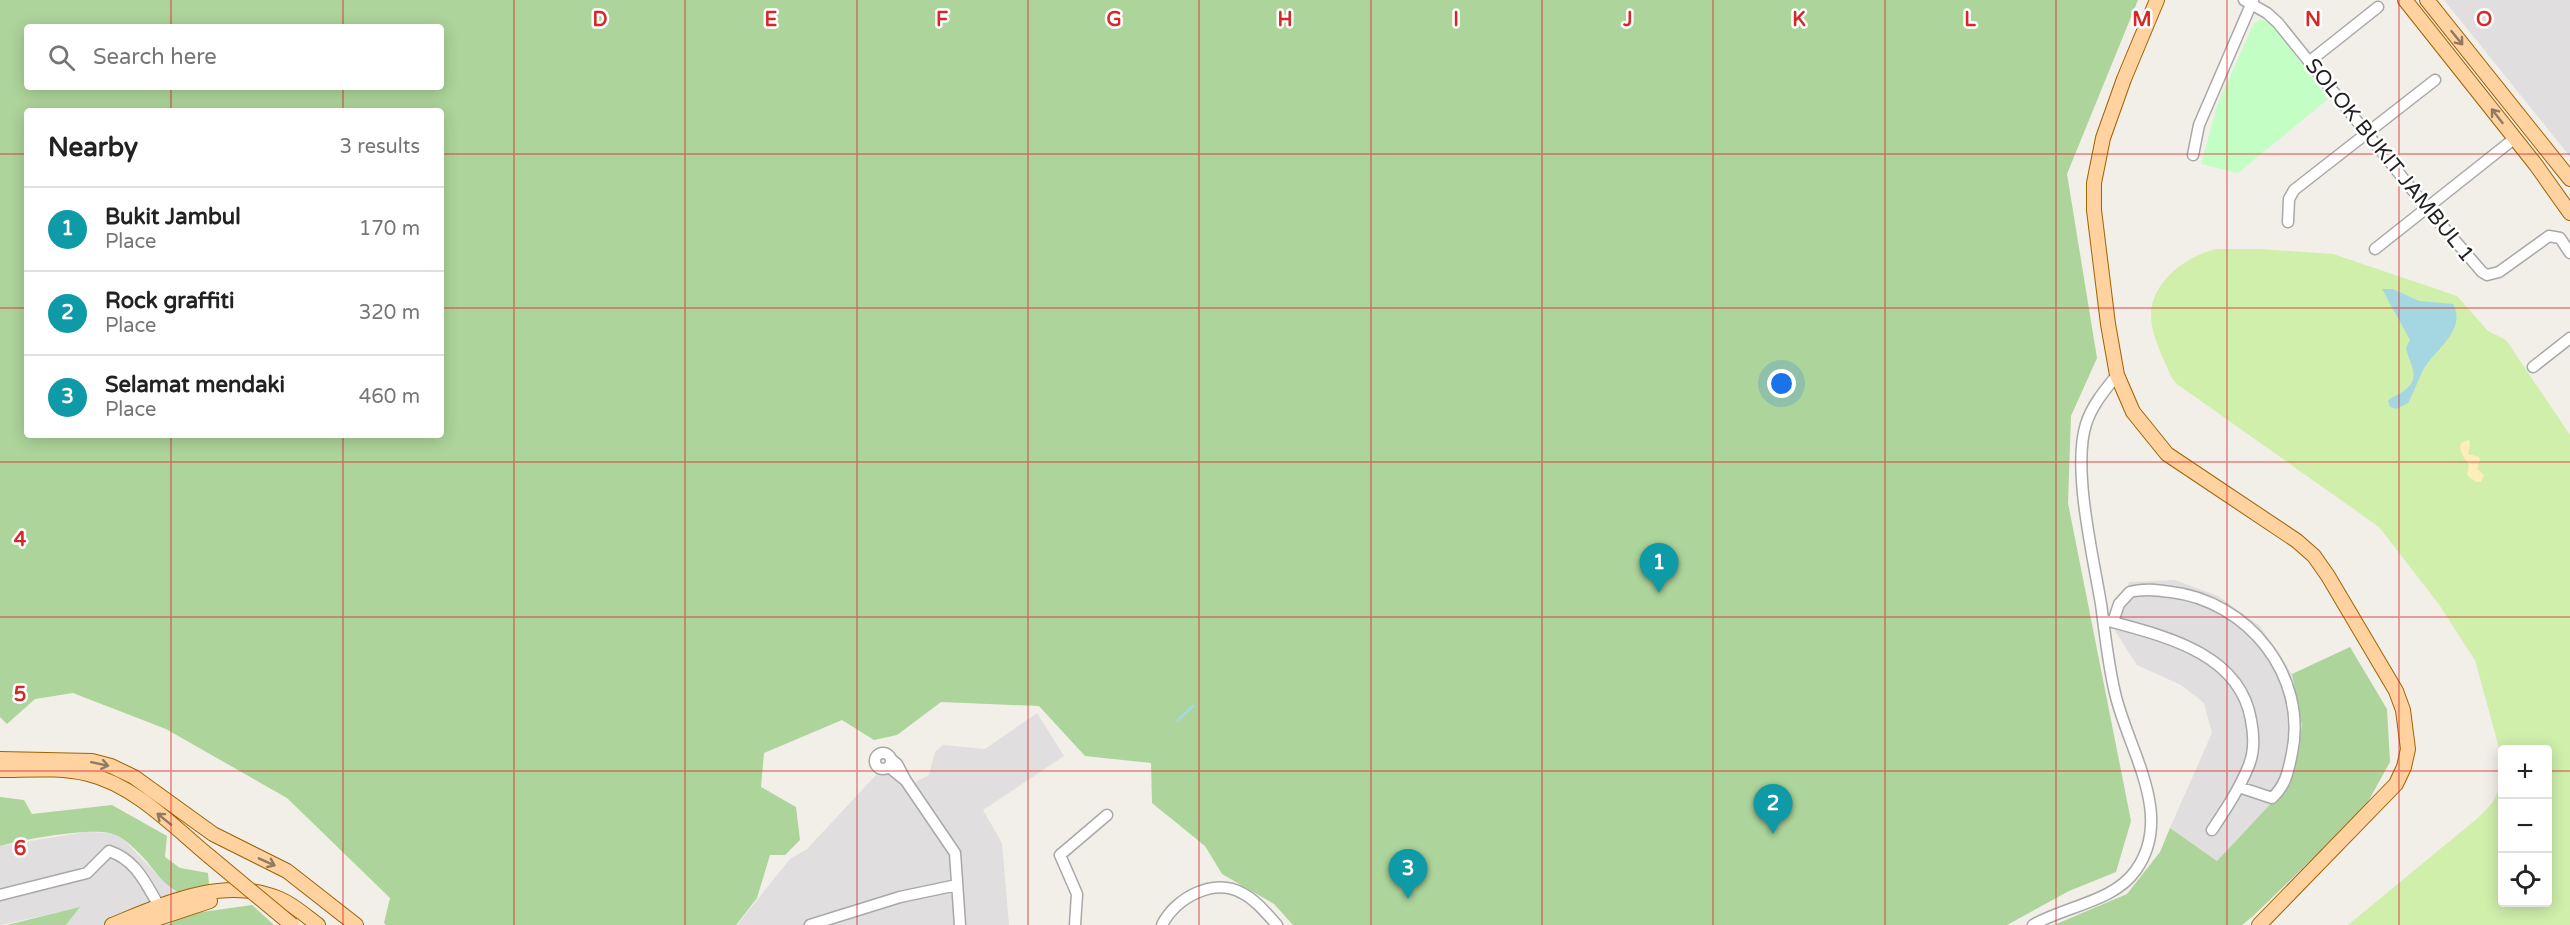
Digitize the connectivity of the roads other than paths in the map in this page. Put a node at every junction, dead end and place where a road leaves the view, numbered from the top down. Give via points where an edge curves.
1 (2157, 0) edge
2 (2405, 0) edge
3 (2427, 0) edge
4 (2249, 1) edge
5 (2378, 7) dead end
6 (2310, 62) junction
7 (2435, 80) dead end
8 (2367, 134) junction
9 (2515, 138) junction
10 (2545, 147) junction
11 (2193, 155) dead end
12 (2570, 162) edge
13 (2536, 165) junction
14 (2570, 180) edge
15 (2427, 208) junction
16 (2570, 213) edge
17 (2288, 222) dead end
18 (2375, 249) dead end
19 (2570, 254) edge
20 (2570, 338) edge
21 (2533, 367) dead end
22 (2117, 375) junction
23 (2108, 621) junction
24 (0, 759) edge
25 (890, 763) dead end
26 (0, 770) edge
27 (2239, 787) junction
28 (1107, 815) dead end
29 (2212, 830) dead end
30 (957, 885) junction
31 (0, 895) edge
32 (159, 906) junction
33 (112, 925) edge
34 (138, 925) edge
35 (292, 925) edge
36 (303, 925) edge
37 (318, 925) edge
38 (356, 925) edge
39 (810, 925) edge
40 (960, 925) edge
41 (1075, 925) edge
42 (1162, 925) edge
43 (1277, 925) edge
44 (2033, 925) edge
45 (2259, 925) edge

1 - 22 main road via 2107,128 2094,183 2094,210
9 -> 2 main road
3 -> 10 main road
4 - 6 street, SOLOK BUKIT JAMBUL 1 via 2278,23
4 - 11 street via 2199,125
5 - 6 street
6 - 8 street, SOLOK BUKIT JAMBUL 1
7 - 8 street
8 - 15 street, SOLOK BUKIT JAMBUL 1
8 - 17 street via 2294,190 2289,199
9 - 13 main road
9 - 15 street
10 - 12 main road
10 - 14 main road
13 - 14 main road
13 - 16 main road
15 - 18 street
15 - 19 street, SOLOK BUKIT JAMBUL 1 via 2457,246 2487,275 2499,272 2549,236 2560,238
20 - 21 street
22 - 23 street via 2091,410 2082,444 2083,494
22 - 45 main road via 2133,412 2167,454 2314,556 2346,604 2403,710 2408,749 2396,784
23 - 27 street via 2168,638 2203,654 2232,675 2249,707 2254,738 2250,763
23 - 27 street via 2130,592 2182,593 2230,612 2261,639 2285,674 2295,741 2287,779 2272,798
23 - 44 street via 2115,694 2148,794 2151,838 2134,873 2117,887
24 -> 38 main road via 111,766 134,777 213,834 288,871
25 - 30 street via 897,764 956,853
35 -> 26 main road, bridge via 128,791 100,778 69,771
27 - 29 street
28 - 41 street via 1060,855 1077,894
30 - 39 street via 900,897
30 - 40 street
31 - 32 street via 87,873 109,851 124,856 133,865
32 - 33 main road
32 - 37 main road via 218,890 244,890 282,900
34 - 36 main road via 209,901 237,897 277,908
42 - 43 street via 1180,902 1206,889 1220,887 1242,893

